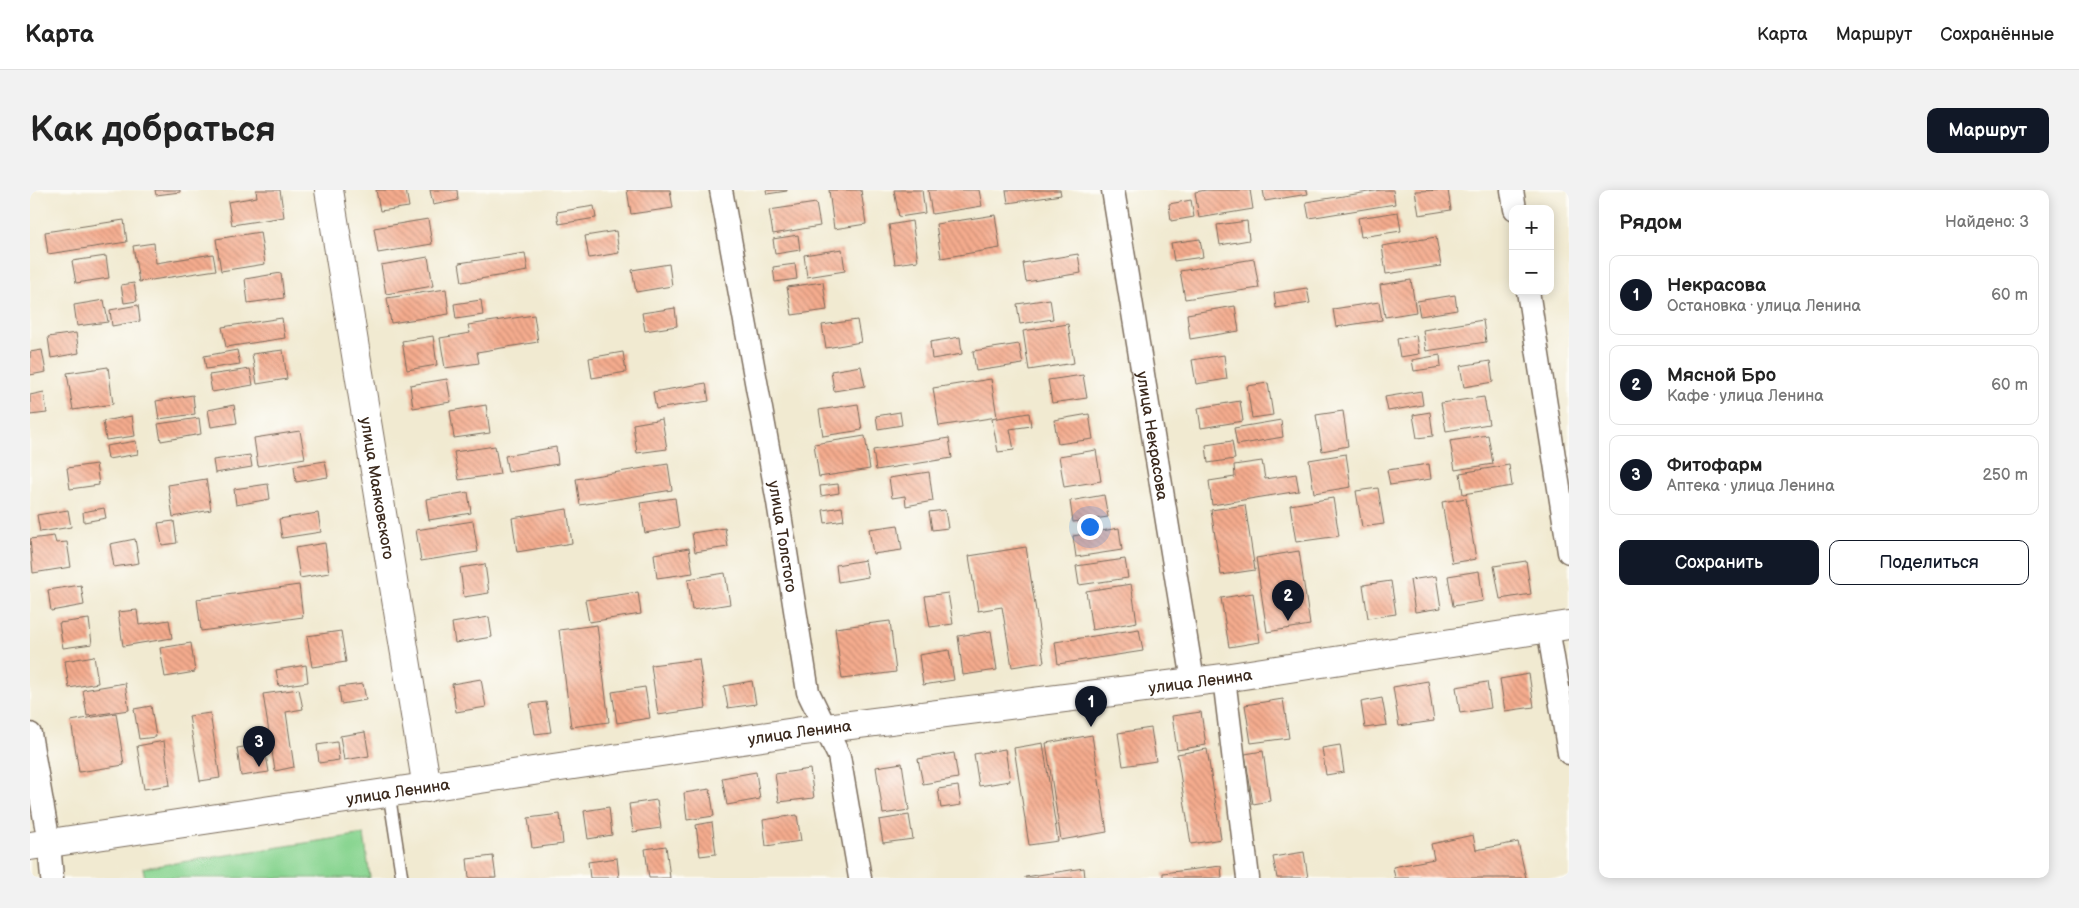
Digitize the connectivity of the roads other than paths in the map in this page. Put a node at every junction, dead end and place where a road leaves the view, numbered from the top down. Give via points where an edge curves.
1 (329, 190) edge
2 (721, 190) edge
3 (1113, 190) edge
4 (1512, 190) edge
5 (1514, 205) edge
6 (1529, 295) edge
7 (1569, 552) edge
8 (1559, 627) edge
9 (1224, 678) junction
10 (1193, 681) junction
11 (826, 728) junction
12 (30, 734) edge
13 (1569, 753) edge
14 (427, 788) junction
15 (389, 794) junction
16 (39, 844) edge
17 (52, 878) edge
18 (402, 878) edge
19 (860, 878) edge
20 (1248, 878) edge

1 - 14 street, улица Маяковского
2 - 11 street, улица Толстого via 778,502 808,692
3 - 10 street, улица Некрасова
4 - 5 street
6 - 7 street
8 - 9 street, улица Ленина
8 - 13 street
9 - 10 street, улица Ленина
9 - 20 street
10 - 11 street, улица Ленина
11 - 14 street, улица Ленина
11 - 19 street, улица Толстого via 839,756
12 - 16 street
14 - 15 street, улица Ленина
15 - 16 street, улица Ленина
15 - 18 lane
16 - 17 street

